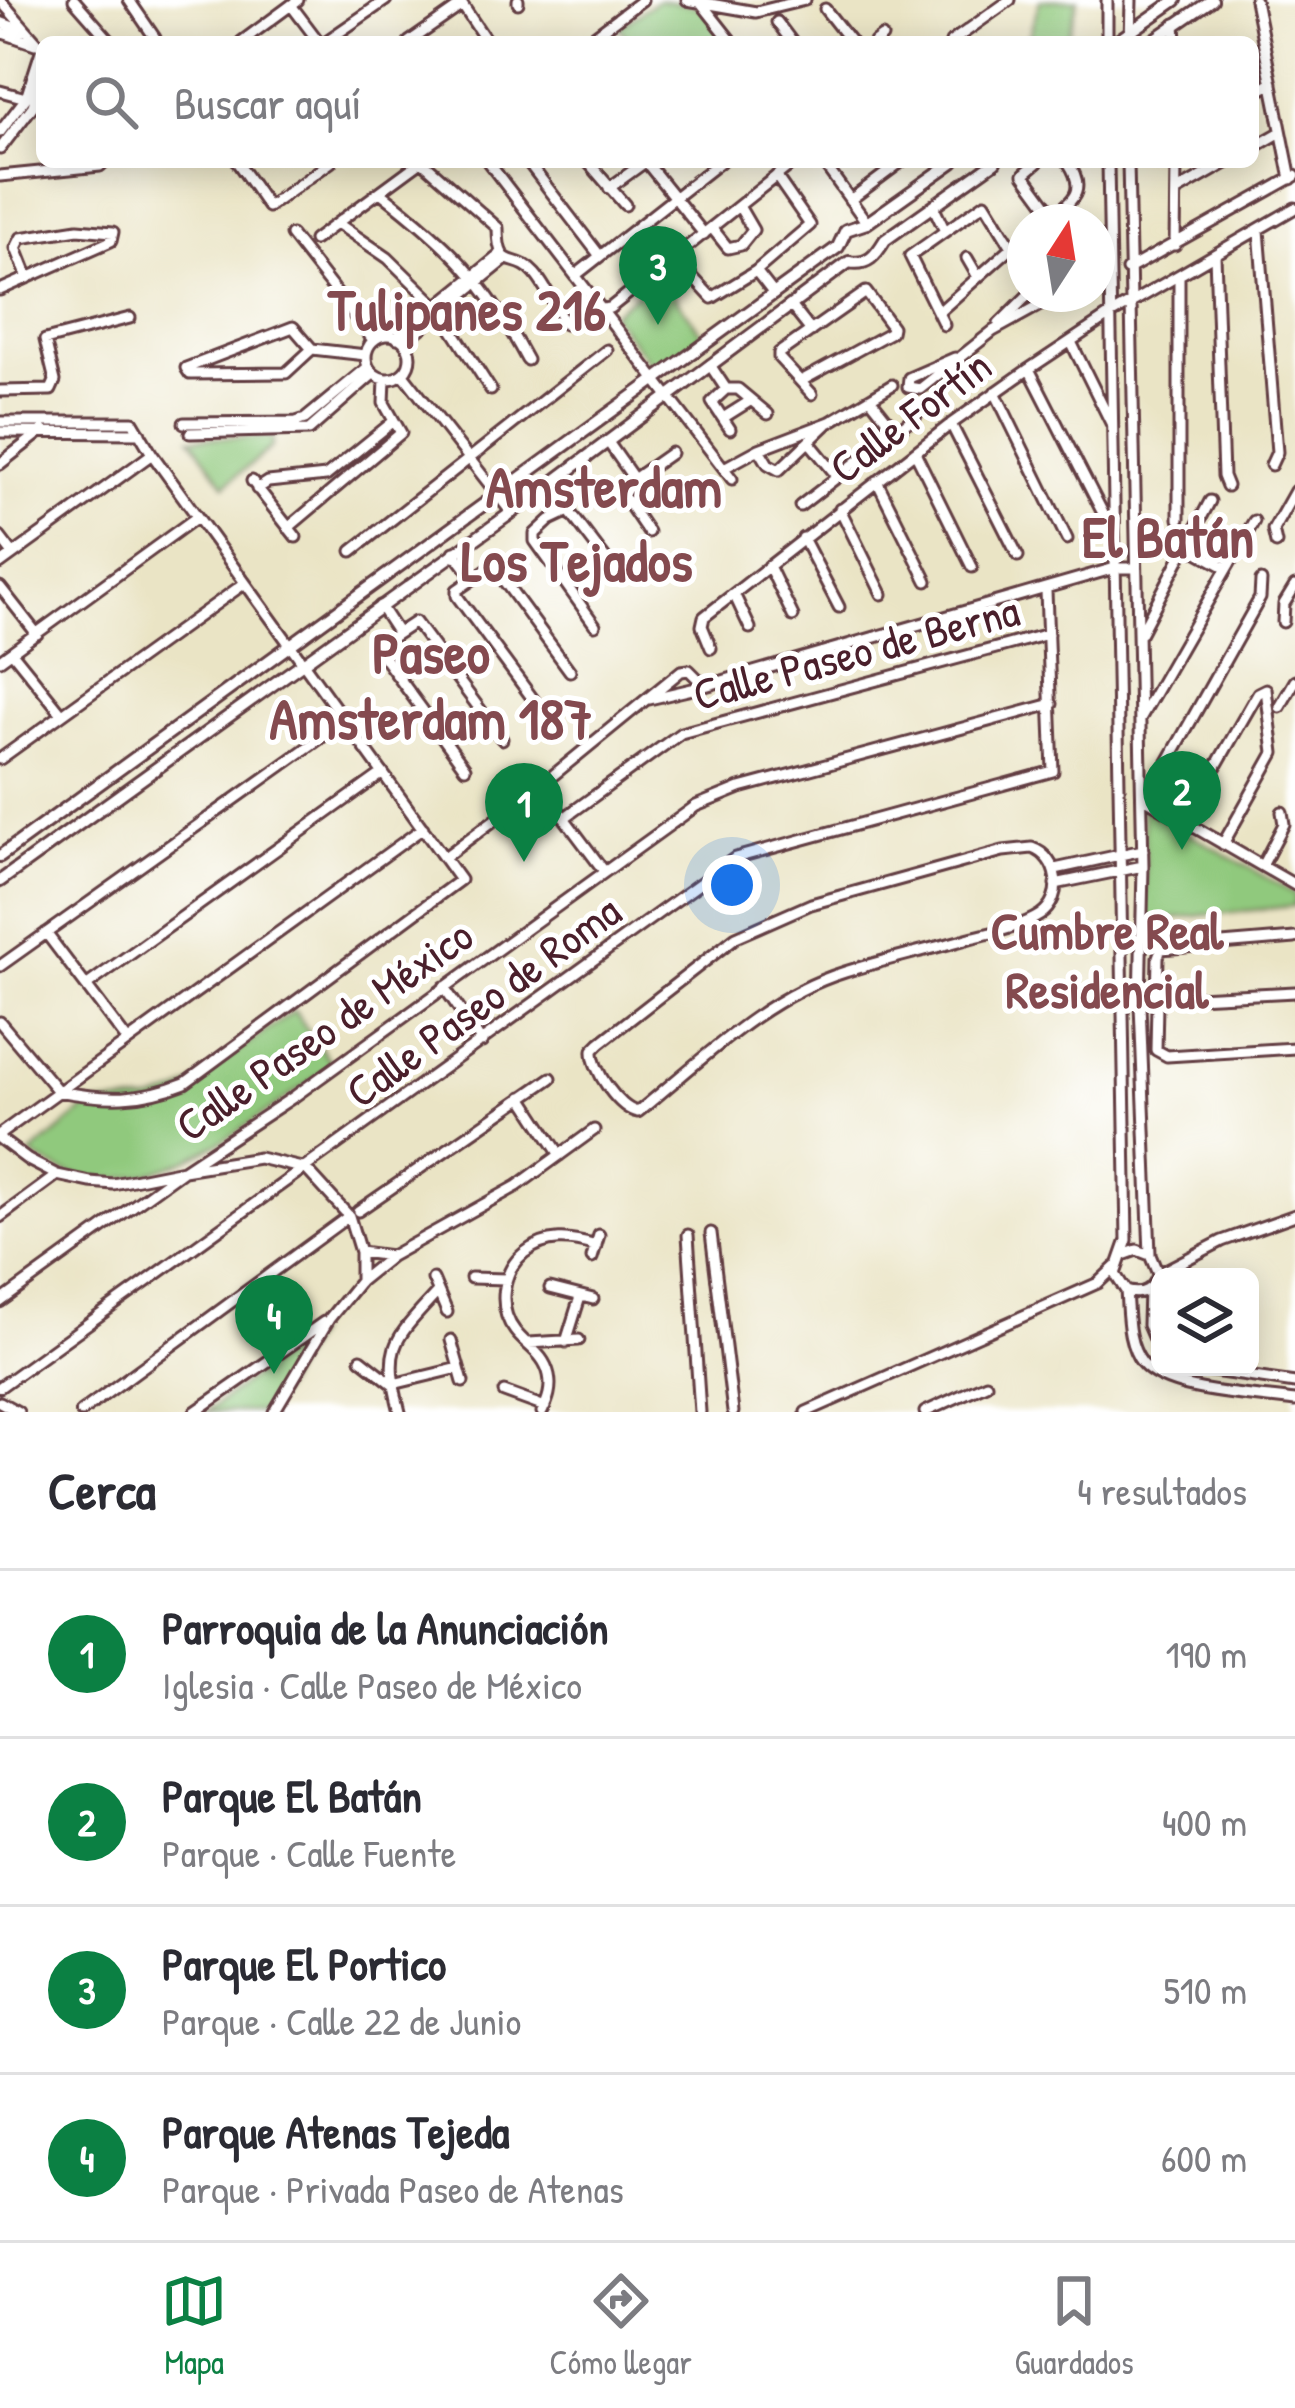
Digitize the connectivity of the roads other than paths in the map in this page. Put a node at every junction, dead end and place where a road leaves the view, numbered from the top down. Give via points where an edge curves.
1 (0, 0) edge
2 (129, 0) edge
3 (386, 0) edge
4 (642, 0) edge
5 (687, 0) edge
6 (805, 0) edge
7 (1010, 0) edge
8 (1107, 0) edge
9 (1131, 0) edge
10 (1176, 0) edge
11 (1212, 0) edge
12 (1255, 0) edge
13 (79, 2) edge
14 (294, 2) edge
15 (461, 2) edge
16 (703, 4) junction
17 (729, 4) edge
18 (825, 9) dead end
19 (0, 22) edge
20 (777, 22) dead end
21 (1175, 24) junction
22 (170, 28) dead end
23 (604, 30) junction
24 (0, 32) edge
25 (28, 32) junction
26 (1262, 34) junction
27 (106, 36) edge
28 (151, 36) edge
29 (159, 36) edge
30 (249, 36) edge
31 (318, 36) edge
32 (331, 36) edge
33 (418, 36) edge
34 (483, 36) edge
35 (595, 36) edge
36 (608, 36) edge
37 (727, 36) edge
38 (788, 36) edge
39 (846, 36) edge
40 (959, 36) edge
41 (1107, 36) edge
42 (1130, 36) edge
43 (1131, 36) edge
44 (1159, 36) edge
45 (1176, 36) edge
46 (1258, 36) edge
47 (36, 41) edge
48 (36, 45) edge
49 (36, 64) edge
50 (1271, 83) junction
51 (1259, 90) edge
52 (0, 91) edge
53 (36, 95) edge
54 (26, 98) junction
55 (1281, 131) junction
56 (0, 132) edge
57 (1259, 144) edge
58 (0, 149) edge
59 (80, 168) edge
60 (243, 168) edge
61 (323, 168) edge
62 (414, 168) edge
63 (429, 168) edge
64 (493, 168) edge
65 (533, 168) edge
66 (594, 168) edge
67 (637, 168) edge
68 (650, 168) edge
69 (712, 168) edge
70 (786, 168) edge
71 (828, 168) edge
72 (893, 168) edge
73 (945, 168) edge
74 (986, 168) edge
75 (1031, 168) edge
76 (1072, 168) edge
77 (1108, 168) edge
78 (1128, 168) edge
79 (1176, 168) edge
80 (1217, 168) edge
81 (0, 176) edge
82 (776, 176) junction
83 (1293, 177) edge
84 (609, 188) junction
85 (1177, 191) junction
86 (380, 192) junction
87 (674, 197) junction
88 (850, 200) junction
89 (1044, 204) edge
90 (1070, 204) edge
91 (1109, 204) edge
92 (625, 205) dead end
93 (739, 206) junction
94 (933, 206) junction
95 (1295, 208) edge
96 (337, 223) junction
97 (867, 223) junction
98 (945, 230) junction
99 (1259, 230) junction
100 (708, 231) junction
101 (291, 235) dead end
102 (314, 239) dead end
103 (1007, 239) edge
104 (741, 245) junction
105 (1175, 245) junction
106 (838, 247) junction
107 (1007, 251) edge
108 (1215, 255) junction
109 (600, 256) junction
110 (503, 257) junction
111 (675, 257) junction
112 (967, 257) dead end
113 (849, 262) junction
114 (757, 269) junction
115 (1127, 270) junction
116 (576, 275) junction
117 (978, 277) junction
118 (1179, 277) junction
119 (28, 278) junction
120 (477, 278) junction
121 (0, 290) edge
122 (774, 294) junction
123 (1128, 305) junction
124 (792, 308) junction
125 (439, 309) junction
126 (603, 309) junction
127 (940, 311) junction
128 (1011, 312) edge
129 (1027, 312) edge
130 (1110, 312) edge
131 (1110, 315) junction
132 (130, 318) dead end
133 (565, 324) dead end
134 (944, 325) dead end
135 (812, 331) junction
136 (993, 331) junction
137 (373, 340) junction
138 (400, 340) junction
139 (1071, 342) junction
140 (313, 349) junction
141 (828, 349) dead end
142 (607, 350) dead end
143 (956, 358) junction
144 (527, 360) dead end
145 (837, 363) junction
146 (369, 365) junction
147 (673, 365) junction
148 (710, 365) junction
149 (1028, 369) junction
150 (403, 374) junction
151 (385, 379) junction
152 (653, 380) junction
153 (801, 381) junction
154 (686, 383) junction
155 (892, 385) dead end
156 (730, 388) junction
157 (490, 389) dead end
158 (0, 392) edge
159 (995, 392) junction
160 (812, 394) dead end
161 (668, 398) junction
162 (870, 398) junction
163 (750, 401) junction
164 (768, 414) dead end
165 (916, 416) dead end
166 (723, 418) junction
167 (394, 421) junction
168 (0, 422) edge
169 (830, 422) junction
170 (951, 424) junction
171 (1112, 426) junction
172 (44, 427) junction
173 (187, 428) dead end
174 (730, 429) dead end
175 (0, 432) edge
176 (897, 432) junction
177 (608, 442) junction
178 (810, 442) junction
179 (760, 449) junction
180 (915, 452) junction
181 (671, 453) dead end
182 (152, 454) junction
183 (468, 459) junction
184 (0, 464) edge
185 (1271, 465) dead end
186 (1131, 466) junction
187 (1113, 467) junction
188 (724, 468) junction
189 (837, 476) junction
190 (634, 479) junction
191 (732, 479) dead end
192 (877, 481) junction
193 (1227, 487) dead end
194 (1295, 490) edge
195 (499, 494) junction
196 (532, 498) junction
197 (1210, 501) dead end
198 (800, 506) dead end
199 (840, 509) junction
200 (511, 512) junction
201 (197, 517) junction
202 (1179, 519) dead end
203 (550, 520) junction
204 (1254, 521) dead end
205 (648, 532) dead end
206 (0, 537) edge
207 (803, 538) junction
208 (1067, 539) dead end
209 (1114, 539) junction
210 (1136, 542) junction
211 (1276, 543) dead end
212 (1187, 547) junction
213 (352, 550) dead end
214 (454, 552) junction
215 (14, 554) junction
216 (1018, 556) dead end
217 (0, 564) edge
218 (769, 566) junction
219 (972, 567) dead end
220 (1115, 568) junction
221 (1136, 568) junction
222 (1227, 568) junction
223 (617, 574) dead end
224 (472, 577) junction
225 (927, 581) dead end
226 (1261, 581) dead end
227 (245, 583) junction
228 (1295, 586) edge
229 (0, 587) edge
230 (1046, 591) junction
231 (734, 594) junction
232 (882, 594) dead end
233 (380, 606) junction
234 (839, 607) dead end
235 (793, 616) dead end
236 (1283, 622) dead end
237 (595, 625) dead end
238 (750, 628) dead end
239 (398, 632) junction
240 (37, 634) junction
241 (1048, 634) junction
242 (1137, 638) junction
243 (292, 643) junction
244 (711, 648) dead end
245 (12, 652) junction
246 (0, 660) edge
247 (304, 660) junction
248 (570, 671) dead end
249 (1295, 680) edge
250 (706, 686) junction
251 (649, 699) junction
252 (1052, 704) junction
253 (1280, 707) dead end
254 (62, 714) junction
255 (544, 714) dead end
256 (1139, 719) junction
257 (346, 720) junction
258 (502, 739) dead end
259 (0, 759) edge
260 (465, 768) dead end
261 (383, 773) junction
262 (540, 786) junction
263 (1144, 798) junction
264 (1282, 812) dead end
265 (564, 818) junction
266 (1184, 822) junction
267 (424, 828) junction
268 (1120, 830) junction
269 (1142, 830) junction
270 (1223, 844) junction
271 (1142, 850) junction
272 (1122, 853) junction
273 (0, 856) edge
274 (446, 856) junction
275 (1103, 857) junction
276 (1143, 866) junction
277 (1262, 866) junction
278 (1123, 868) junction
279 (1055, 869) junction
280 (604, 871) junction
281 (1105, 872) junction
282 (0, 881) edge
283 (1055, 884) junction
284 (1295, 885) edge
285 (46, 933) junction
286 (1295, 938) edge
287 (0, 967) edge
288 (1122, 979) junction
289 (1140, 979) junction
290 (1157, 979) junction
291 (86, 986) junction
292 (444, 987) junction
293 (1295, 992) edge
294 (1157, 999) junction
295 (0, 1022) edge
296 (127, 1040) junction
297 (482, 1042) junction
298 (1295, 1048) edge
299 (550, 1078) dead end
300 (58, 1091) junction
301 (522, 1096) junction
302 (594, 1130) dead end
303 (0, 1136) edge
304 (560, 1155) junction
305 (306, 1169) junction
306 (182, 1170) junction
307 (57, 1175) junction
308 (353, 1213) junction
309 (1295, 1215) edge
310 (0, 1217) edge
311 (711, 1233) dead end
312 (688, 1235) dead end
313 (596, 1246) dead end
314 (360, 1252) junction
315 (1124, 1255) junction
316 (1150, 1255) junction
317 (391, 1256) junction
318 (1115, 1267) junction
319 (1155, 1268) edge
320 (1170, 1268) edge
321 (471, 1278) dead end
322 (433, 1279) dead end
323 (506, 1279) junction
324 (360, 1280) junction
325 (1151, 1286) edge
326 (550, 1288) dead end
327 (1149, 1289) junction
328 (1126, 1291) junction
329 (437, 1293) junction
330 (0, 1302) edge
331 (447, 1312) dead end
332 (1151, 1332) edge
333 (314, 1333) junction
334 (724, 1335) junction
335 (451, 1340) dead end
336 (579, 1340) dead end
337 (695, 1341) junction
338 (566, 1342) junction
339 (529, 1343) junction
340 (361, 1359) dead end
341 (459, 1368) junction
342 (1247, 1376) edge
343 (463, 1382) dead end
344 (1295, 1383) edge
345 (393, 1384) junction
346 (986, 1384) dead end
347 (0, 1387) edge
348 (504, 1392) dead end
349 (1295, 1401) edge
350 (0, 1402) edge
351 (544, 1409) edge
352 (18, 1412) edge
353 (81, 1412) edge
354 (195, 1412) edge
355 (274, 1412) edge
356 (400, 1412) edge
357 (700, 1412) edge
358 (733, 1412) edge
359 (806, 1412) edge
360 (925, 1412) edge

1 - 25 street
2 - 28 street
3 - 32 street
4 - 23 street
5 - 16 street
6 - 17 street via 756,12
7 - 40 street
8 - 41 street
9 - 42 street
10 - 43 main road
11 - 21 main road
12 - 26 street
13 - 27 street
14 - 30 street
14 - 31 street
15 - 33 street
15 - 34 street
16 - 17 street
16 - 37 street
18 - 39 street
19 - 25 street
20 - 38 street
21 - 44 main road
21 - 45 street
22 - 29 street
23 - 35 street
23 - 36 street
24 - 48 street
25 - 47 street
26 - 46 street
26 - 50 street
49 - 54 street
50 - 51 street
50 - 55 street
52 - 54 street
53 - 58 street
54 - 56 street
55 - 57 street
55 - 83 street
59 - 81 street
60 - 61 street via 268,207
62 - 86 street
63 - 110 street via 498,228
64 - 116 street
65 - 109 street
66 - 84 street
67 - 84 street
68 - 87 street
69 - 87 street
70 - 82 street
71 - 88 street
72 - 88 street
73 - 97 main road
74 - 94 main road
75 - 89 street via 1024,174
76 - 90 street via 1079,191
77 - 91 street
78 - 115 street
79 - 85 street
80 - 85 street
82 - 93 street
82 - 114 street via 810,225
83 - 105 street
84 - 92 street
85 - 105 street
86 - 96 street
86 - 120 street
87 - 100 street
87 - 109 street
88 - 97 street
93 - 100 street
93 - 104 street via 753,228
94 - 98 street
94 - 113 main road via 871,259
95 - 99 street, Calle Fortín
96 - 102 street
96 - 125 street via 388,258
97 - 106 main road via 846,230
98 - 103 street via 985,202
98 - 127 street via 909,258
99 - 108 street, Calle Fortín
99 - 185 street via 1277,452
100 - 104 street via 732,249
100 - 111 street
101 - 137 street
104 - 114 street
105 - 115 street
106 - 113 main road
106 - 122 main road
107 - 117 street
108 - 118 street, Calle Fortín
108 - 193 street
109 - 116 street
110 - 120 street
110 - 133 street via 534,273
111 - 114 street via 712,298
111 - 126 street
112 - 117 street
113 - 124 main road
114 - 122 street
115 - 123 street
116 - 126 street
117 - 127 street
118 - 123 street, Calle Fortín
118 - 202 street
119 - 119 street via 111,241 114,234 24,236 16,248
119 - 121 street
120 - 125 street
120 - 144 street
122 - 147 main road
123 - 131 street, Calle Fortín
123 - 186 street
124 - 135 street
124 - 148 main road
125 - 138 street
125 - 157 street
126 - 152 street
127 - 134 street
128 - 136 street
129 - 136 street
130 - 131 street
131 - 139 street, Calle Fortín
131 - 171 street
132 - 158 street via 45,340 54,387
135 - 145 street via 864,292 892,330
135 - 153 street via 779,355
136 - 143 street
137 - 138 street
137 - 146 street
138 - 150 street via 410,356
139 - 149 street, Calle Fortín
139 - 171 street
140 - 140 street via 289,327 186,368 286,374
140 - 146 street
141 - 145 street
142 - 183 street
143 - 143 street via 920,389 908,387 917,372
145 - 153 street
146 - 151 street
146 - 173 street via 305,419
147 - 152 main road
147 - 154 main road
148 - 154 main road
148 - 156 street
149 - 159 street, Calle Fortín
149 - 209 street
150 - 151 street
150 - 183 street
151 - 167 street via 384,403
152 - 161 street
152 - 195 main road
153 - 160 street
154 - 161 main road
155 - 162 street
156 - 163 street
156 - 166 street via 712,402
159 - 170 street, Calle Fortín
159 - 208 street
161 - 177 main road
161 - 188 street
162 - 169 street
162 - 176 street
163 - 164 street
163 - 166 street
165 - 176 street
166 - 174 street
167 - 167 street via 401,434 292,532 254,485 326,476
168 - 172 street
169 - 178 street
169 - 179 street
170 - 180 street, Calle Fortín
170 - 216 street
171 - 187 street
172 - 175 street
172 - 182 street via 136,428
172 - 184 street
176 - 189 street
177 - 190 street
177 - 196 main road
178 - 179 street via 778,470
178 - 189 street
179 - 188 street
180 - 192 street, Calle Fortín
180 - 219 street
181 - 190 street
182 - 201 street
182 - 215 street
183 - 195 street
183 - 213 street
186 - 187 street
186 - 210 street
187 - 209 street
188 - 191 street
189 - 198 street
190 - 205 street via 622,495
192 - 199 street, Calle Fortín
192 - 225 street
194 - 211 street via 1273,530
195 - 200 street
195 - 243 main road
196 - 200 main road
196 - 203 street
197 - 212 street
199 - 207 street, Calle Fortín
199 - 232 street
200 - 214 main road
201 - 227 street
201 - 240 street
203 - 223 street via 572,514
203 - 237 street via 535,541
204 - 222 street
206 - 215 street
207 - 218 street, Calle Fortín
207 - 234 street
209 - 210 street
209 - 220 street
210 - 221 street
212 - 222 street
212 - 242 street
214 - 224 street
214 - 233 main road
215 - 217 street
218 - 231 street, Calle Fortín
218 - 235 street
220 - 221 street
220 - 230 street
220 - 268 street
221 - 242 street
222 - 256 street
224 - 248 street via 496,570
224 - 255 street via 458,596
226 - 263 street via 1260,598
227 - 243 street
227 - 254 street
228 - 236 street
229 - 240 street
230 - 241 street
230 - 250 street
231 - 238 street
231 - 244 street, Calle Fortín via 701,622
233 - 239 street
233 - 247 main road
239 - 258 street via 418,625
239 - 260 street via 380,652
240 - 245 street
241 - 252 street
241 - 265 street, Calle Paseo de Berna via 681,733
242 - 256 street
243 - 247 street
243 - 273 main road
245 - 246 street
245 - 254 street
247 - 257 street
247 - 282 main road
249 - 253 street
250 - 251 street
250 - 251 street via 686,669
251 - 262 street
252 - 280 street, Calle Paseo de México via 714,796
252 - 297 street, Calle Paseo de Roma via 1053,771 735,858
254 - 259 street
256 - 263 street
257 - 261 street
257 - 285 street
261 - 267 street
261 - 291 street
262 - 265 street
262 - 274 street
263 - 266 street
263 - 269 street
264 - 277 street via 1284,824
265 - 280 street
266 - 270 street
266 - 270 street via 1266,688 1274,753
267 - 274 street
267 - 296 street
268 - 269 street
268 - 272 street
269 - 271 street
270 - 277 street
271 - 272 street
271 - 276 street
272 - 275 street
272 - 278 street
274 - 300 street, Calle Paseo de México via 458,885 185,1083 124,1101
275 - 279 street
275 - 281 street
276 - 278 street
276 - 289 street
277 - 284 street
278 - 281 street
278 - 288 street
279 - 283 street
279 - 283 street via 1040,850 1016,848 811,904 736,937 593,1049 595,1067 638,1112 788,996 840,973 1039,916
280 - 292 street, Calle Paseo de México
281 - 283 street
285 - 287 street
285 - 291 street
286 - 290 street via 1166,946
288 - 289 street
288 - 315 street
289 - 290 street
289 - 316 street
290 - 294 street
291 - 296 street
292 - 297 street
292 - 306 street, Calle Paseo de México
293 - 294 street
294 - 298 street via 1162,1055
295 - 300 street
296 - 300 street
297 - 305 street, Calle Paseo de Roma
299 - 301 street
300 - 303 street
301 - 304 street
301 - 308 street
302 - 304 street
303 - 307 street, Calle Paseo de México
304 - 317 street
305 - 306 street via 260,1158
305 - 308 street
305 - 347 street, Calle Paseo de Roma
306 - 307 street, Calle Paseo de México via 113,1184
306 - 330 street
307 - 310 street
308 - 314 street
308 - 353 street
309 - 320 street
311 - 334 street
312 - 337 street
313 - 323 street via 541,1242
314 - 317 street
314 - 324 street
315 - 316 street
315 - 318 street
316 - 319 street
317 - 324 street
318 - 328 street
318 - 359 street via 1098,1283
321 - 323 street
322 - 329 street
323 - 339 street via 510,1324
324 - 333 street
325 - 327 street
326 - 338 street via 587,1298
327 - 328 street
327 - 332 street
328 - 349 street via 1130,1338 1159,1377
329 - 331 street
329 - 345 street via 392,1348
333 - 354 street
333 - 355 street
334 - 337 street
334 - 358 street
335 - 341 street
336 - 338 street
337 - 357 street
338 - 339 street
339 - 351 street via 549,1376
340 - 345 street
341 - 343 street
341 - 345 street
342 - 344 street
345 - 356 street
346 - 360 street
348 - 351 street
350 - 352 street

